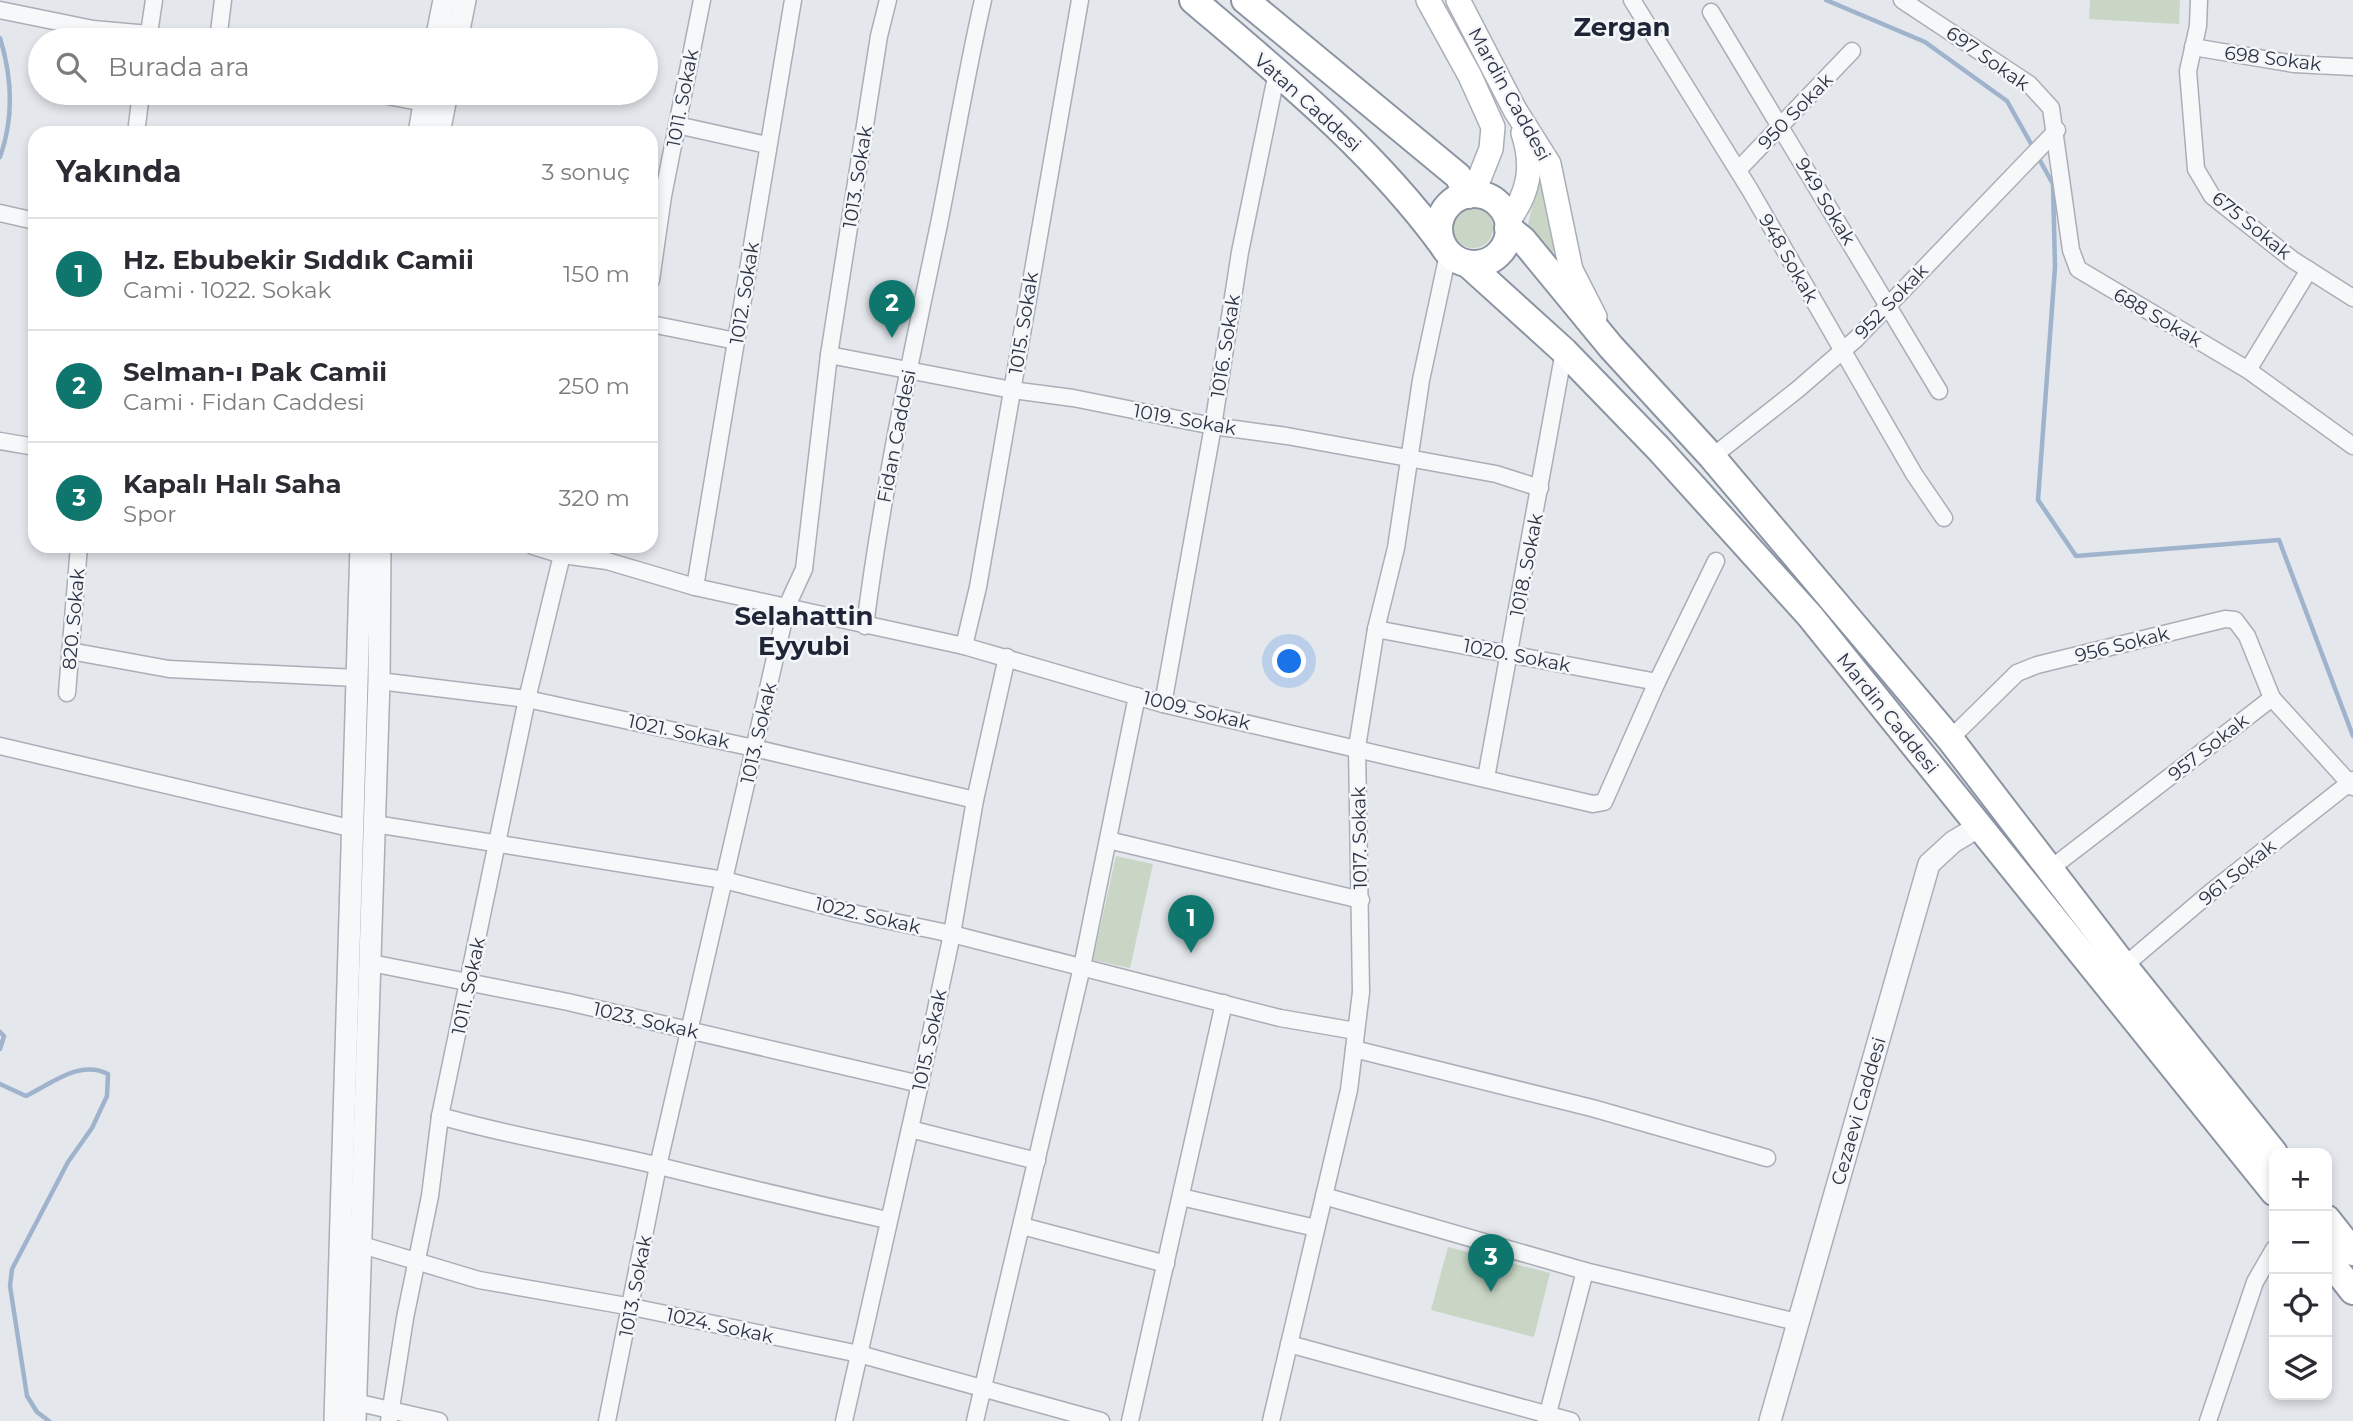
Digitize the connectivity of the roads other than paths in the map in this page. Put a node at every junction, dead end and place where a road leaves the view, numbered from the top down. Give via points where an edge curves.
1 (154, 0) edge
2 (223, 0) edge
3 (444, 0) edge
4 (465, 0) edge
5 (702, 0) edge
6 (793, 0) edge
7 (888, 0) edge
8 (983, 0) edge
9 (1080, 0) edge
10 (1193, 0) edge
11 (1245, 0) edge
12 (1429, 0) edge
13 (1458, 0) edge
14 (1632, 0) edge
15 (1902, 0) edge
16 (2199, 0) edge
17 (5, 11) edge
18 (1710, 12) dead end
19 (88, 28) edge
20 (149, 28) edge
21 (220, 28) edge
22 (438, 28) edge
23 (459, 28) edge
24 (2193, 47) junction
25 (1852, 51) dead end
26 (2353, 67) edge
27 (1277, 72) junction
28 (140, 105) edge
29 (424, 105) edge
30 (445, 105) edge
31 (1516, 110) junction
32 (677, 125) junction
33 (137, 126) edge
34 (420, 126) edge
35 (440, 126) edge
36 (1781, 127) junction
37 (2057, 130) junction
38 (768, 145) junction
39 (1738, 170) junction
40 (1470, 194) junction
41 (0, 213) edge
42 (28, 219) edge
43 (1508, 224) junction
44 (658, 238) edge
45 (1453, 254) junction
46 (2309, 270) junction
47 (2353, 298) edge
48 (1888, 305) junction
49 (658, 325) edge
50 (736, 341) junction
51 (1611, 347) junction
52 (1842, 349) junction
53 (1564, 351) junction
54 (829, 355) junction
55 (909, 369) junction
56 (2248, 370) junction
57 (1012, 390) junction
58 (1939, 391) dead end
59 (1213, 426) junction
60 (0, 440) edge
61 (28, 446) edge
62 (2353, 446) edge
63 (1712, 457) junction
64 (1410, 459) junction
65 (1540, 488) junction
66 (1944, 518) dead end
67 (78, 553) edge
68 (361, 553) edge
69 (380, 553) edge
70 (556, 553) edge
71 (608, 553) edge
72 (562, 555) junction
73 (1716, 561) dead end
74 (695, 587) junction
75 (787, 607) junction
76 (865, 626) junction
77 (1376, 629) junction
78 (964, 646) junction
79 (70, 651) junction
80 (1509, 654) junction
81 (1007, 657) junction
82 (357, 678) junction
83 (379, 681) junction
84 (1657, 682) junction
85 (67, 692) dead end
86 (1137, 696) junction
87 (2272, 698) junction
88 (527, 699) junction
89 (1163, 704) junction
90 (1950, 739) junction
91 (0, 746) edge
92 (1357, 747) junction
93 (754, 748) junction
94 (1486, 778) junction
95 (2352, 783) edge
96 (975, 800) junction
97 (1981, 825) junction
98 (365, 826) junction
99 (1108, 840) junction
100 (498, 844) junction
101 (2050, 870) junction
102 (724, 880) junction
103 (1360, 900) junction
104 (952, 934) junction
105 (371, 962) junction
106 (2124, 966) junction
107 (1082, 967) junction
108 (468, 981) junction
109 (1224, 1003) junction
110 (688, 1030) junction
111 (1356, 1031) junction
112 (1354, 1049) junction
113 (920, 1084) junction
114 (440, 1116) junction
115 (910, 1129) junction
116 (2270, 1148) edge
117 (1767, 1158) dead end
118 (1037, 1161) junction
119 (658, 1166) junction
120 (2269, 1186) edge
121 (1324, 1196) junction
122 (1181, 1197) junction
123 (887, 1220) junction
124 (2332, 1225) edge
125 (1022, 1226) junction
126 (1317, 1228) junction
127 (338, 1238) junction
128 (359, 1244) junction
129 (2353, 1252) edge
130 (2269, 1258) edge
131 (418, 1264) junction
132 (1166, 1264) junction
133 (2332, 1264) edge
134 (1585, 1271) junction
135 (2353, 1291) edge
136 (632, 1307) junction
137 (1797, 1322) junction
138 (1289, 1344) junction
139 (859, 1354) junction
140 (983, 1388) junction
141 (355, 1412) edge
142 (390, 1417) edge
143 (1546, 1418) edge
144 (335, 1421) edge
145 (439, 1421) edge
146 (607, 1421) edge
147 (844, 1421) edge
148 (975, 1421) edge
149 (1101, 1421) edge
150 (1130, 1421) edge
151 (1271, 1421) edge
152 (1571, 1421) edge
153 (1770, 1421) edge
154 (2208, 1421) edge

1 - 20 street
2 - 21 street
3 - 22 street
4 - 23 street
5 - 32 street, 1011. Sokak
6 - 38 street, 1012. Sokak
7 - 54 street, 1013. Sokak
8 - 55 street, Fidan Caddesi
9 - 57 street, 1015. Sokak
10 - 27 highway, Vatan Caddesi
11 - 40 highway, Vatan Caddesi via 1458,176
12 - 40 main road, Mardin Caddesi via 1493,127 1491,149
13 - 31 main road, Mardin Caddesi
14 - 39 street, 948 Sokak
15 - 37 street, 697 Sokak via 2029,84 2052,108
16 - 24 street, 675 Sokak
17 - 19 street
18 - 36 street, 949 Sokak
24 - 26 street, 698 Sokak via 2294,64
24 - 46 street, 675 Sokak via 2188,71 2196,169 2212,196
25 - 36 street, 950 Sokak
27 - 45 highway, Vatan Caddesi via 1337,124
27 - 59 street, 1016. Sokak via 1240,252
28 - 33 street
29 - 34 street
30 - 35 street
31 - 43 main road via 1528,148 1529,171 1523,201
31 - 51 main road, Mardin Caddesi via 1549,164 1571,270
32 - 38 street
32 - 44 street, 1011. Sokak
36 - 39 street, 950 Sokak
36 - 48 street, 949 Sokak
37 - 48 street, 952 Sokak
37 - 56 street, 688 Sokak via 2071,250 2078,268
38 - 50 street, 1012. Sokak
39 - 52 street, 948 Sokak
40 - 43 highway, Mardin Caddesi via 1495,201
40 - 45 highway via 1451,202 1439,222
41 - 42 street
43 - 45 highway via 1505,244 1490,260
43 - 51 highway, Mardin Caddesi
45 - 53 highway, Mardin Caddesi
45 - 64 street, 1017. Sokak via 1420,380
46 - 47 street, 675 Sokak
46 - 56 street
48 - 52 street, 952 Sokak
48 - 58 street, 949 Sokak
49 - 50 street
50 - 74 street, 1012. Sokak
51 - 63 highway, Mardin Caddesi
52 - 63 street, 952 Sokak
52 - 66 street, 948 Sokak
53 - 65 street, 1018. Sokak
53 - 97 highway, Mardin Caddesi via 1810,616
54 - 55 street, 1019. Sokak
54 - 75 street, 1013. Sokak via 804,569
55 - 57 street, 1019. Sokak
55 - 76 street, Fidan Caddesi via 876,536
56 - 62 street, 688 Sokak
57 - 59 street, 1019. Sokak
57 - 78 street, 1015. Sokak
59 - 64 street, 1019. Sokak
59 - 89 street, 1016. Sokak
60 - 61 street
63 - 90 highway, Mardin Caddesi
64 - 65 street, 1019. Sokak via 1496,474
64 - 77 street, 1017. Sokak via 1396,548
65 - 80 street, 1018. Sokak
67 - 79 street, 820. Sokak
68 - 82 street
69 - 83 street
70 - 72 street, 1009. Sokak
71 - 72 street, 1009. Sokak
71 - 74 street, 1009. Sokak
72 - 88 street, 1011. Sokak
73 - 84 street, 1009. Sokak
74 - 75 street, 1009. Sokak
75 - 76 street, 1009. Sokak
75 - 93 street, 1013. Sokak
76 - 78 street, 1009. Sokak
77 - 80 street, 1020. Sokak
77 - 92 street, 1017. Sokak
78 - 81 street, 1009. Sokak
79 - 82 street via 169,669
79 - 85 street, 820. Sokak
80 - 84 street, 1020. Sokak
80 - 94 street, 1018. Sokak
81 - 86 street, 1009. Sokak
81 - 96 street, 1015. Sokak
82 - 98 street
83 - 88 street, 1021. Sokak
83 - 98 street
84 - 94 street, 1009. Sokak via 1604,802 1593,804
86 - 89 street, 1009. Sokak
86 - 99 street
87 - 90 street, 956 Sokak via 2246,636 2235,620 2225,619 2017,673
87 - 95 street
87 - 101 street, 957 Sokak
88 - 93 street, 1021. Sokak
88 - 100 street, 1011. Sokak
89 - 92 street, 1009. Sokak
90 - 101 highway, Mardin Caddesi
91 - 98 street, 1022. Sokak
92 - 94 street, 1009. Sokak
92 - 103 street, 1017. Sokak
93 - 96 street, 1021. Sokak
93 - 102 street, 1013. Sokak
95 - 106 street, 961 Sokak
96 - 104 street, 1015. Sokak
97 - 120 highway, Mardin Caddesi
97 - 137 street, Cezaevi Caddesi via 1929,864
98 - 100 street, 1022. Sokak
98 - 105 street
98 - 127 street
99 - 103 street
99 - 107 street
100 - 102 street, 1022. Sokak
100 - 108 street, 1011. Sokak
101 - 106 highway, Mardin Caddesi
102 - 104 street, 1022. Sokak
102 - 110 street, 1013. Sokak
103 - 111 street, 1017. Sokak via 1361,992
104 - 107 street, 1022. Sokak
104 - 113 street, 1015. Sokak
105 - 108 street, 1023. Sokak
105 - 128 street
106 - 116 highway, Mardin Caddesi
107 - 109 street, 1022. Sokak
107 - 118 street
108 - 110 street, 1023. Sokak
108 - 114 street, 1011. Sokak
109 - 111 street, 1022. Sokak
109 - 122 street
110 - 113 street, 1023. Sokak
110 - 119 street, 1013. Sokak
111 - 112 street, 1017. Sokak
112 - 117 street via 1592,1108
112 - 121 street, 1017. Sokak
113 - 115 street, 1015. Sokak
114 - 119 street via 515,1137
114 - 131 street, 1011. Sokak
115 - 118 street
115 - 123 street, 1015. Sokak
118 - 125 street
119 - 123 street
119 - 136 street, 1013. Sokak
121 - 126 street, 1017. Sokak
121 - 134 street
122 - 126 street
122 - 132 street
123 - 139 street, 1015. Sokak
124 - 129 highway
125 - 132 street
125 - 140 street
126 - 138 street, 1017. Sokak
127 - 128 street, 1024. Sokak
127 - 144 street
128 - 131 street, 1024. Sokak
128 - 141 street
130 - 154 street via 2255,1282
131 - 136 street, 1024. Sokak via 479,1280
131 - 142 street, 1011. Sokak
132 - 150 street
133 - 135 highway
134 - 137 street
134 - 143 street
136 - 139 street, 1024. Sokak
136 - 146 street, 1013. Sokak
137 - 153 street, Cezaevi Caddesi
138 - 143 street
138 - 151 street, 1017. Sokak
139 - 140 street, 1024. Sokak
139 - 147 street, 1015. Sokak
140 - 148 street
140 - 149 street, 1024. Sokak
141 - 142 street
142 - 145 street
143 - 152 street

